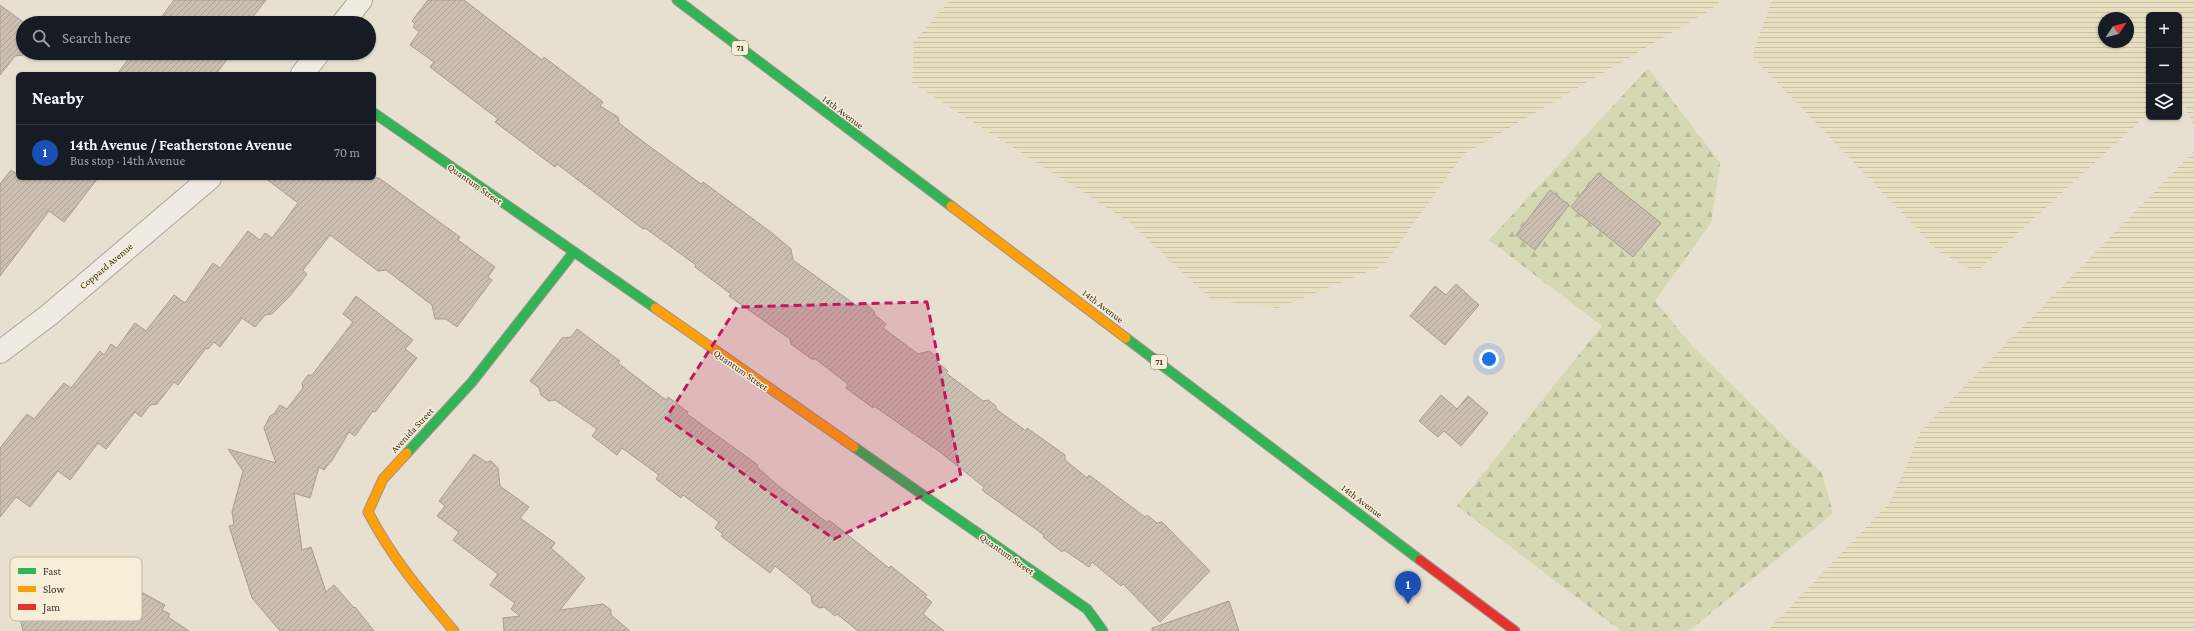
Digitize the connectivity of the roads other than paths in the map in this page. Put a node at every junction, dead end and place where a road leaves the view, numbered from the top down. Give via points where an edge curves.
1 (361, 0) edge
2 (677, 0) edge
3 (348, 16) edge
4 (376, 114) edge
5 (208, 180) edge
6 (573, 253) junction
7 (0, 352) edge
8 (454, 631) edge
9 (1103, 631) edge
10 (1515, 631) edge

1 - 3 street
2 - 10 street, 14th Avenue / 71
4 - 6 street, Quantum Street
5 - 7 street, Coppard Avenue via 49,315
6 - 8 street, Avenida Street via 472,382 383,479 368,512 384,543 404,572
6 - 9 street, Quantum Street via 1087,609

